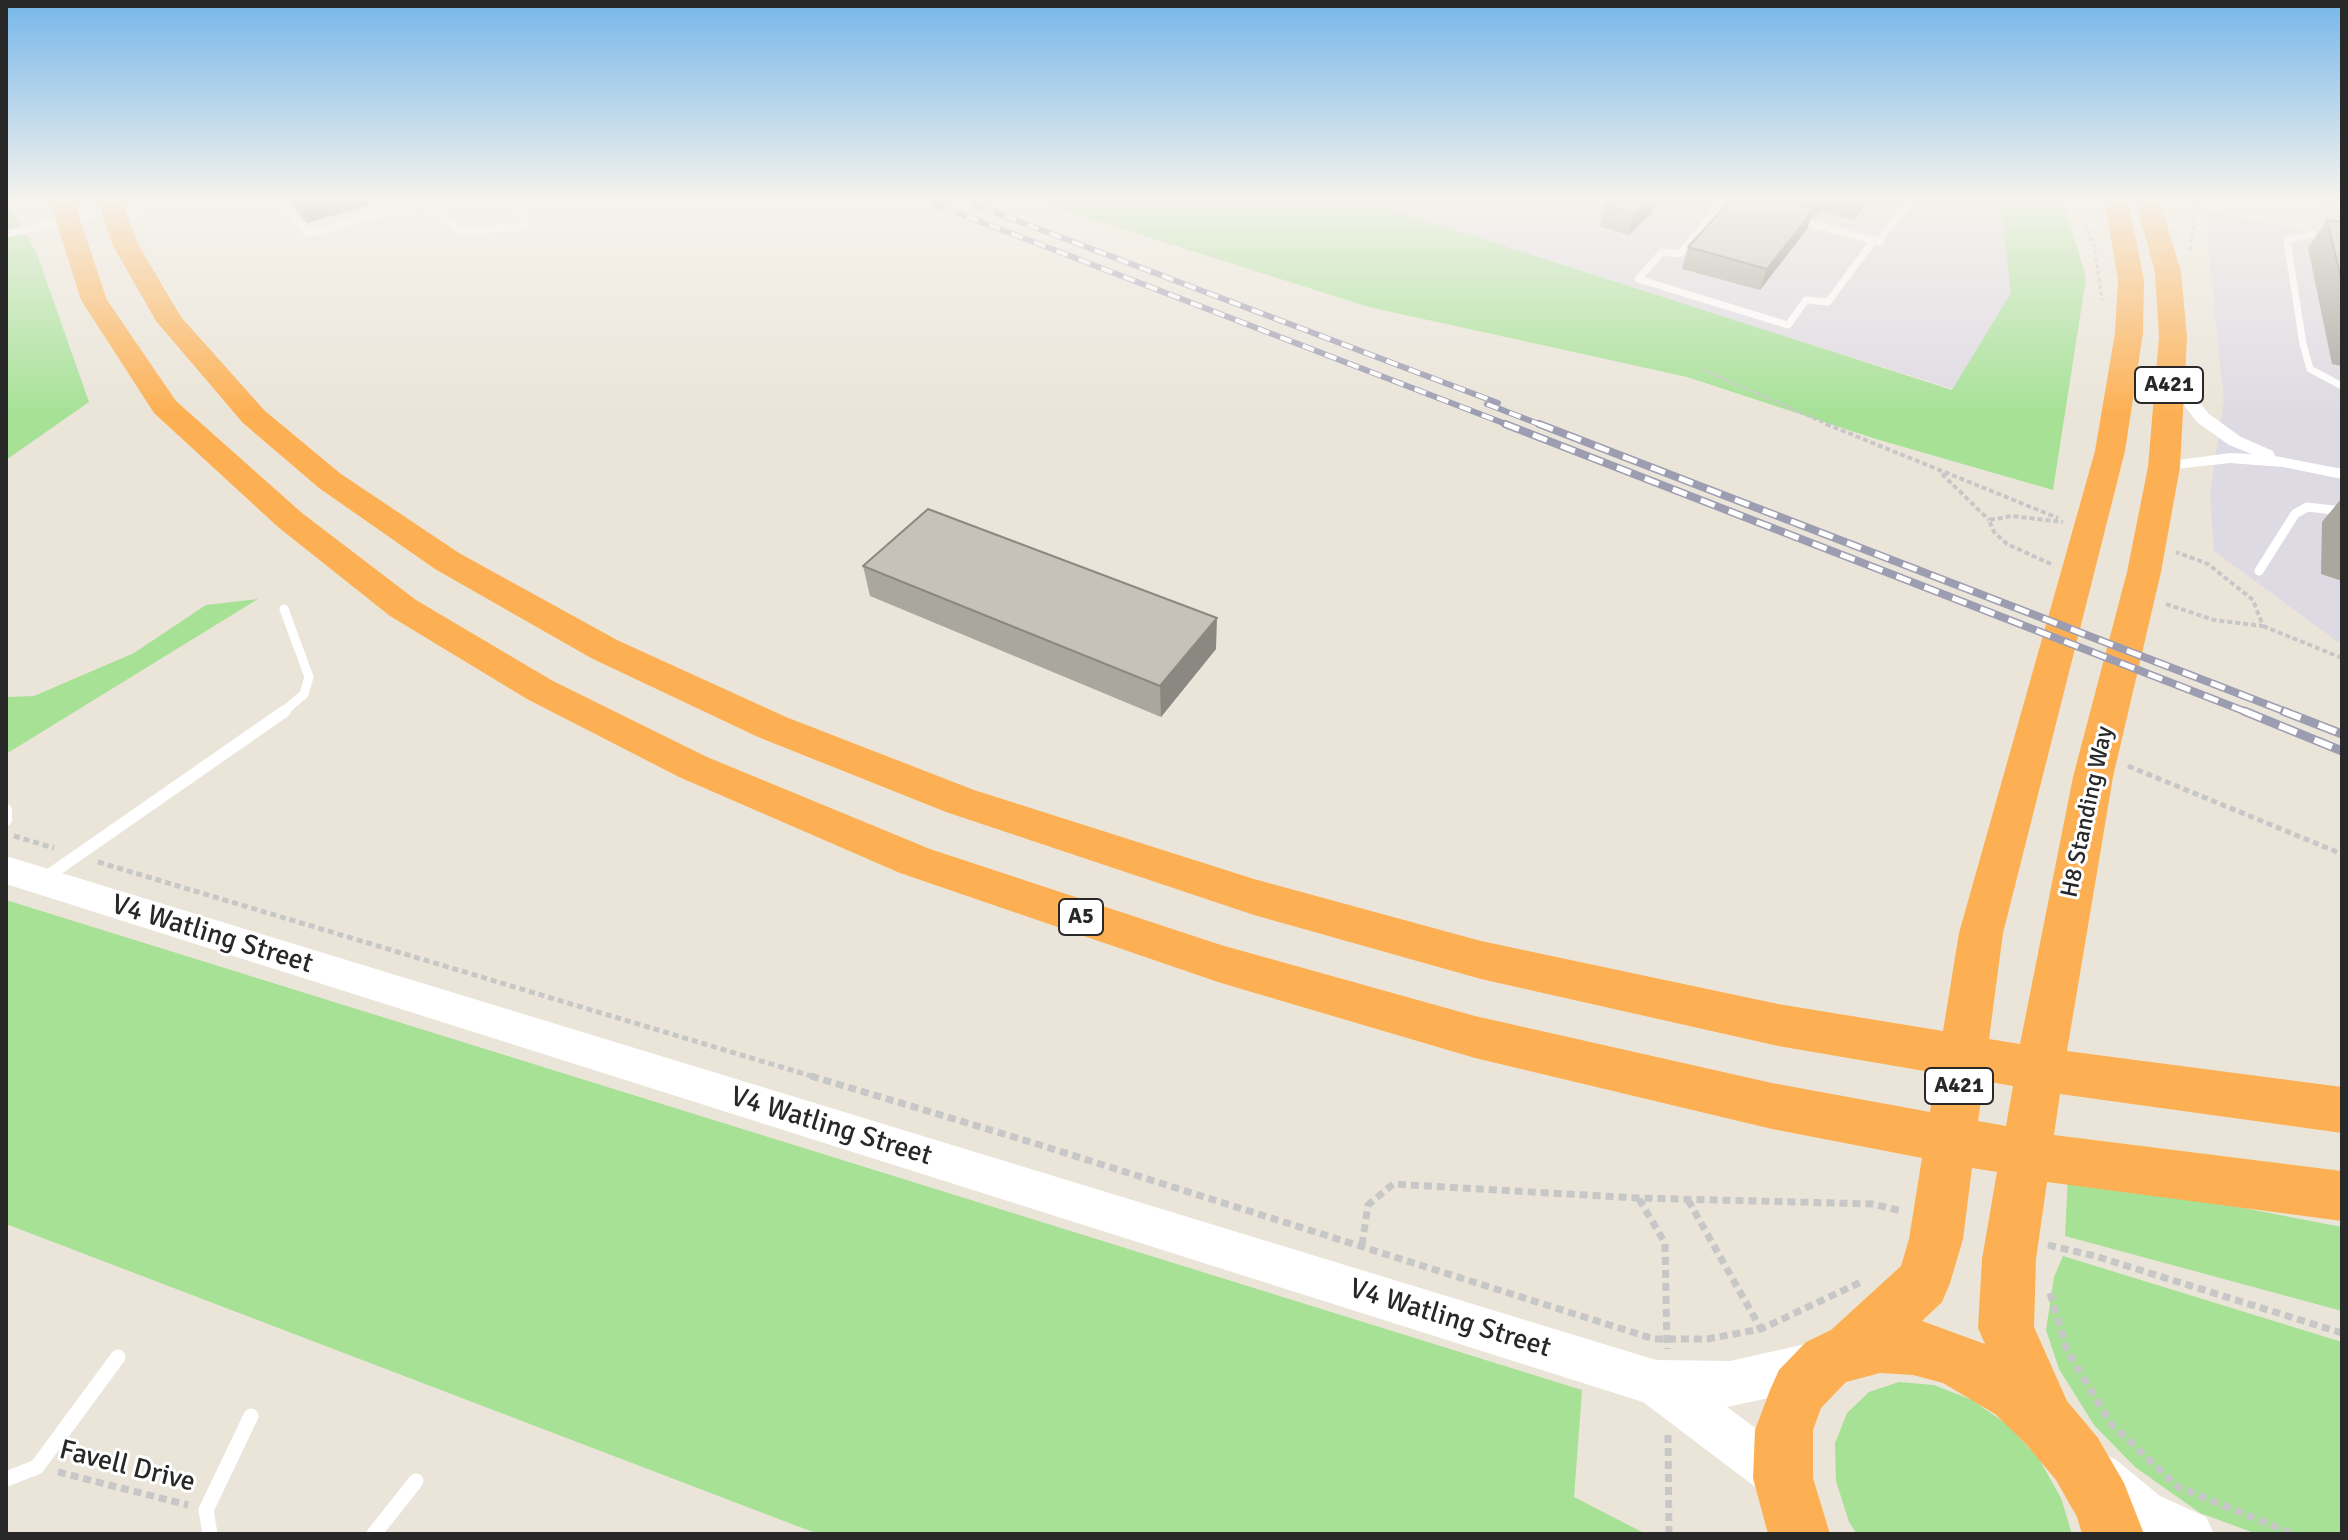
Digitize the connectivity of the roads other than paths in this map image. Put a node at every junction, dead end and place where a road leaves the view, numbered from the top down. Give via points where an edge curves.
1 (84, 271) edge
2 (141, 271) edge
3 (1645, 271) edge
4 (1851, 271) edge
5 (2129, 271) edge
6 (2168, 271) edge
7 (2292, 271) edge
8 (2170, 377) junction
9 (2342, 386) edge
10 (2283, 462) junction
11 (2164, 467) junction
12 (2342, 474) edge
13 (2342, 511) edge
14 (2259, 571) dead end
15 (284, 609) dead end
16 (6, 810) edge
17 (6, 820) edge
18 (20, 878) edge
19 (2342, 1110) edge
20 (2342, 1196) edge
21 (1839, 1356) junction
22 (118, 1357) dead end
23 (1656, 1383) junction
24 (251, 1416) dead end
25 (2062, 1440) junction
26 (1783, 1478) junction
27 (6, 1479) edge
28 (416, 1481) dead end
29 (210, 1534) edge
30 (374, 1534) edge
31 (1799, 1534) edge
32 (2113, 1534) edge
33 (2189, 1534) edge

1 - 20 highway, A5 via 94,300 165,407 290,520 403,608 540,690 693,767 915,861 1221,964 1475,1037 1772,1106 2085,1165
2 - 19 highway via 170,321 254,417 330,481 447,561 590,642 772,727 974,806 1254,897 1481,960 1793,1028 2106,1080
3 - 4 lane via 1638,279 1788,325 1806,300 1828,302
5 - 21 highway, A421 via 2129,333 2110,451 1981,933 1936,1239 1923,1283
6 - 8 highway, H8 Standing Way / A421
7 - 9 lane via 2310,369
8 - 10 street via 2203,418 2235,441
8 - 11 highway, H8 Standing Way / A421
10 - 11 street via 2230,458
10 - 12 street
11 - 25 highway, H8 Standing Way / A421 via 2154,560 2093,777 2057,963 2028,1272 2006,1328
13 - 14 lane via 2307,507 2295,514
15 - 18 lane via 309,677 304,694 76,855
16 - 17 lane
18 - 23 street, V4 Watling Street via 1583,1339
21 - 23 street, V4 Watling Street via 1730,1384
21 - 25 highway via 1880,1345 1947,1356 2015,1394
21 - 26 highway via 1799,1390 1784,1430
22 - 27 lane via 37,1467
23 - 26 street, V4 Watling Street
24 - 29 lane via 206,1510
25 - 32 highway via 2103,1504
25 - 33 street via 2143,1513
26 - 31 highway
28 - 30 lane

